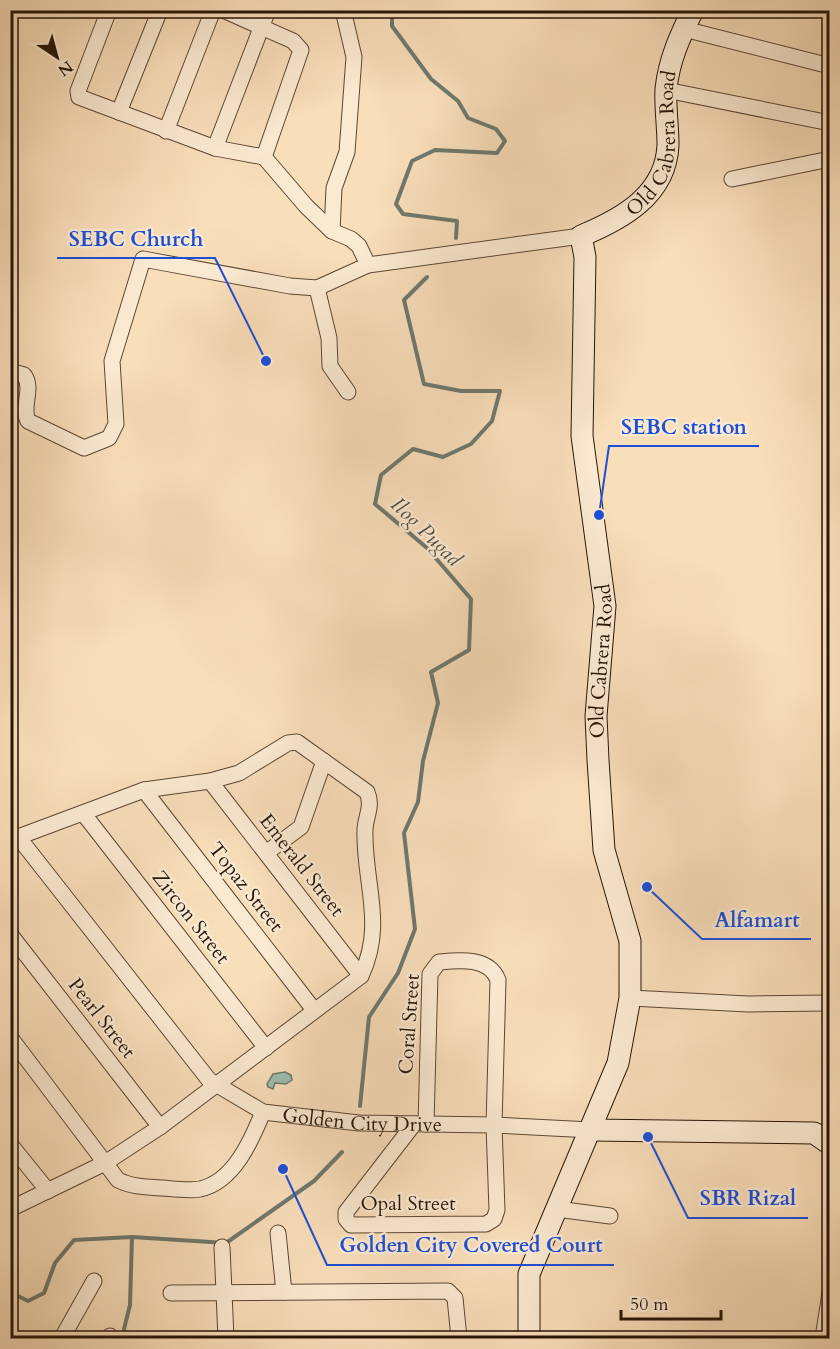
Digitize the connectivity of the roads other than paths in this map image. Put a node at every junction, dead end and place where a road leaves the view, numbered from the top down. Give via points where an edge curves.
1 (109, 10) edge
2 (160, 10) edge
3 (213, 10) edge
4 (223, 10) edge
5 (268, 10) edge
6 (343, 10) edge
7 (688, 20) edge
8 (262, 26) junction
9 (830, 66) edge
10 (666, 90) junction
11 (119, 112) junction
12 (830, 123) edge
13 (166, 131) junction
14 (215, 148) junction
15 (264, 157) junction
16 (830, 159) edge
17 (732, 179) dead end
18 (332, 231) junction
19 (581, 236) junction
20 (368, 265) junction
21 (317, 288) junction
22 (10, 371) edge
23 (348, 392) dead end
24 (324, 761) junction
25 (210, 780) junction
26 (144, 790) junction
27 (83, 813) junction
28 (15, 839) edge
29 (266, 853) junction
30 (10, 934) edge
31 (361, 976) junction
32 (630, 998) junction
33 (830, 1003) edge
34 (314, 1010) junction
35 (10, 1037) edge
36 (266, 1048) junction
37 (217, 1087) junction
38 (263, 1112) junction
39 (420, 1124) junction
40 (495, 1125) junction
41 (160, 1127) junction
42 (591, 1130) junction
43 (10, 1144) edge
44 (830, 1144) edge
45 (105, 1163) junction
46 (48, 1191) junction
47 (10, 1209) edge
48 (557, 1209) junction
49 (610, 1216) dead end
50 (278, 1233) dead end
51 (222, 1247) dead end
52 (94, 1281) dead end
53 (284, 1292) junction
54 (171, 1293) dead end
55 (224, 1293) junction
56 (830, 1293) edge
57 (62, 1338) edge
58 (226, 1338) edge
59 (459, 1338) edge
60 (529, 1338) edge
61 (823, 1338) edge

1 - 11 street via 78,91 79,97
2 - 11 street
3 - 13 street
4 - 8 street
5 - 8 street
6 - 18 street via 354,57 347,152 334,188
7 - 9 street
7 - 10 street, Old Cabrera Road via 672,53
8 - 14 street
8 - 15 street via 293,41 301,50
10 - 12 street
10 - 19 street, Old Cabrera Road via 668,147 663,170 646,199 613,223
11 - 13 street
13 - 14 street
14 - 15 street
15 - 18 street
16 - 17 street
18 - 20 street via 359,246
19 - 20 street
19 - 32 street, Old Cabrera Road via 585,257 582,436 605,606 596,716 600,804 604,850 630,941
20 - 21 street
21 - 22 street via 143,259 112,361 116,424 109,438 84,448 28,421 28,382 24,375
21 - 23 street via 329,338 330,366
24 - 25 street via 293,742 239,773
24 - 29 street via 302,827
24 - 31 street via 368,792 371,801 365,828 374,926 368,961
25 - 26 street
25 - 29 street, Emerald Street
26 - 27 street
26 - 34 street, Topaz Street
27 - 28 street
27 - 36 street, Zircon Street
28 - 37 street, Golden City Drive
29 - 31 street, Emerald Street
30 - 41 street, Pearl Street
31 - 34 street
32 - 33 street via 748,1004
32 - 42 street, Old Cabrera Road via 618,1063
34 - 36 street
35 - 45 street
36 - 37 street
37 - 38 street, Golden City Drive
37 - 41 street
38 - 39 street, Golden City Drive via 359,1123
38 - 45 street via 238,1162 202,1189 128,1185 118,1180
39 - 40 street, Golden City Drive
39 - 40 street, Opal Street via 346,1212 351,1225 486,1224 497,1210
39 - 40 street, Coral Street via 430,974 439,962 464,960 486,965 494,970 498,980
40 - 42 street, Golden City Drive
41 - 45 street
42 - 44 street, Golden City Drive via 814,1133
42 - 48 street, Old Cabrera Road
43 - 46 street
45 - 46 street
46 - 47 street
48 - 49 street
48 - 60 street, Old Cabrera Road via 529,1274
50 - 53 street
51 - 55 street
52 - 57 street
53 - 55 street
53 - 59 street via 448,1291 455,1298
54 - 55 street
55 - 58 street
56 - 61 street

